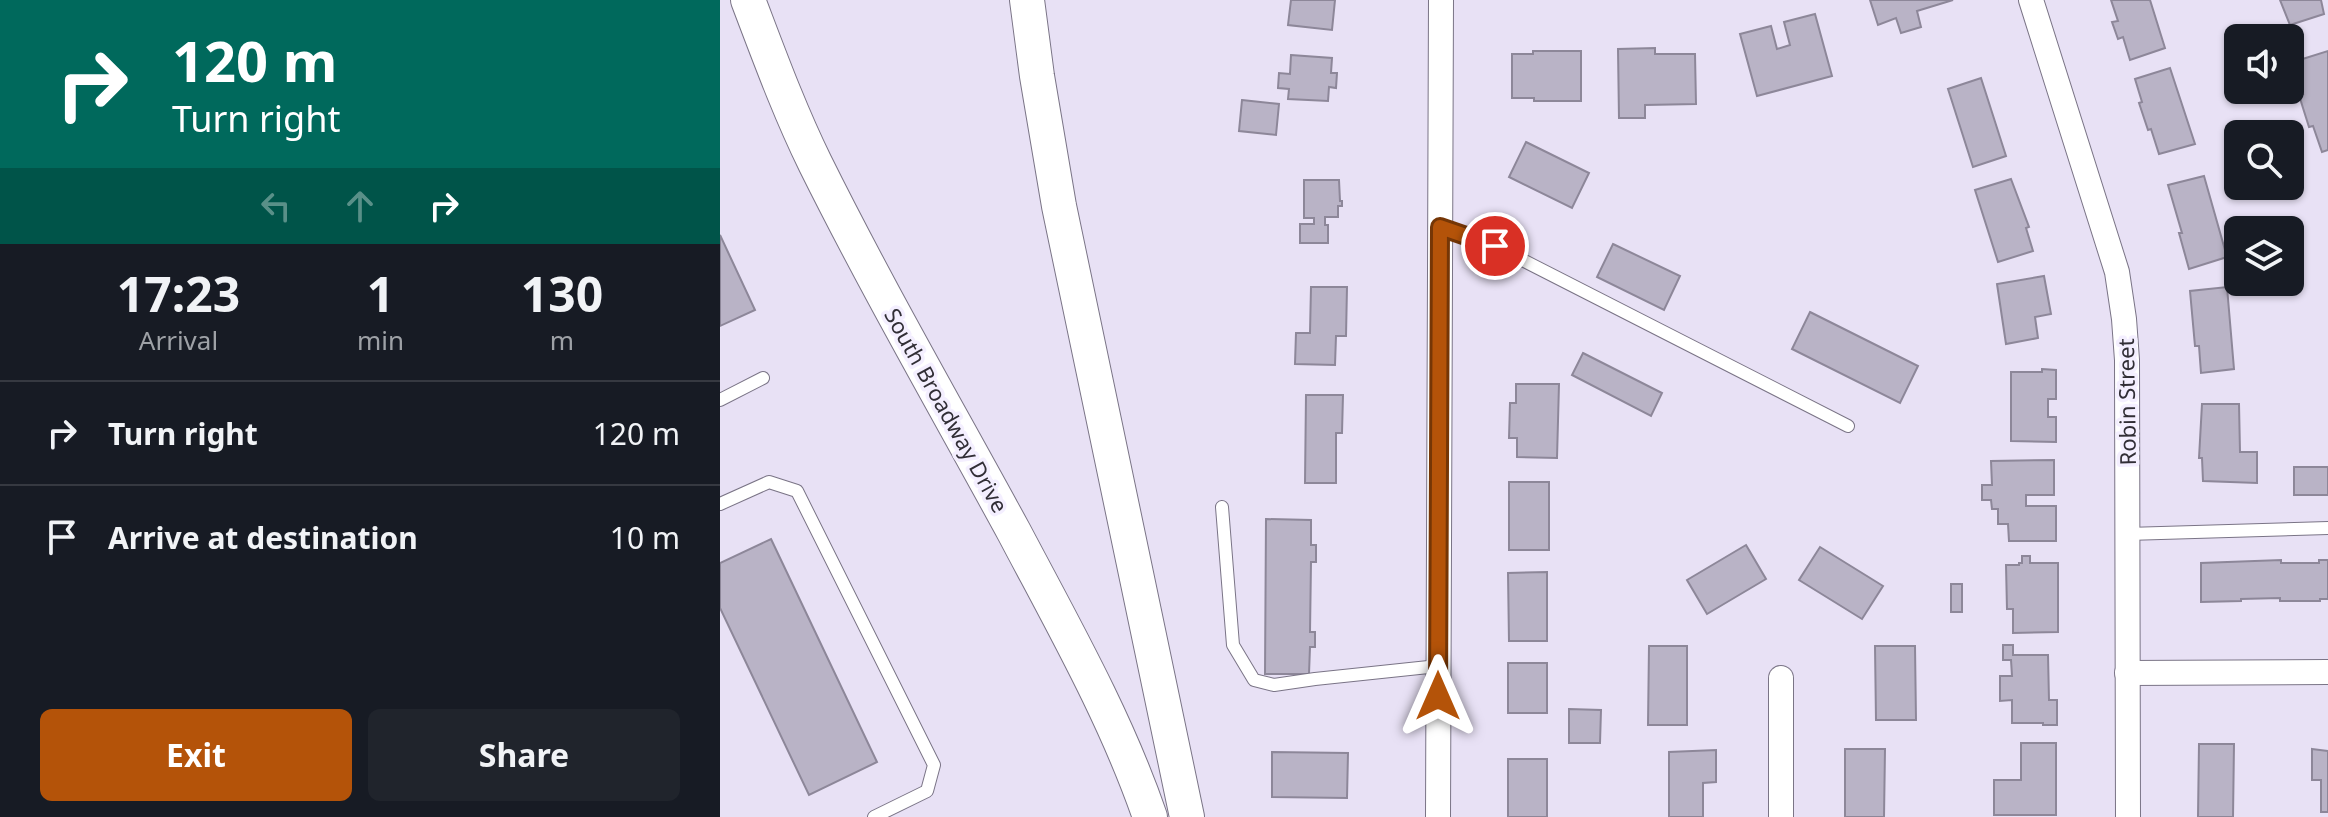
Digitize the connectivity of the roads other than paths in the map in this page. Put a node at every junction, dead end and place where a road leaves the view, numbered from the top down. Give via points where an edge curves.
1 (748, 0) edge
2 (1027, 0) edge
3 (1441, 0) edge
4 (2031, 0) edge
5 (1440, 227) junction
6 (763, 378) dead end
7 (720, 400) edge
8 (1848, 426) dead end
9 (720, 504) edge
10 (1222, 507) dead end
11 (2328, 528) edge
12 (2127, 534) junction
13 (1438, 666) junction
14 (2328, 672) edge
15 (2127, 673) junction
16 (1781, 678) dead end
17 (874, 817) edge
18 (1150, 817) edge
19 (1187, 817) edge
20 (1438, 817) edge
21 (1781, 817) edge
22 (2128, 817) edge

1 - 18 main road, South Broadway Drive via 814,161 1052,604 1113,724
2 - 19 main road via 1059,206
3 - 5 street
4 - 12 street, Robin Street via 2117,272 2127,360
5 - 8 lane via 1495,246
5 - 13 street
6 - 7 lane
9 - 17 lane via 769,482 797,491 934,765 927,791
10 - 13 lane via 1233,645 1254,680 1274,685
11 - 12 lane
12 - 15 street, Robin Street
13 - 20 street
14 - 15 street
15 - 22 street, Robin Street
16 - 21 street

